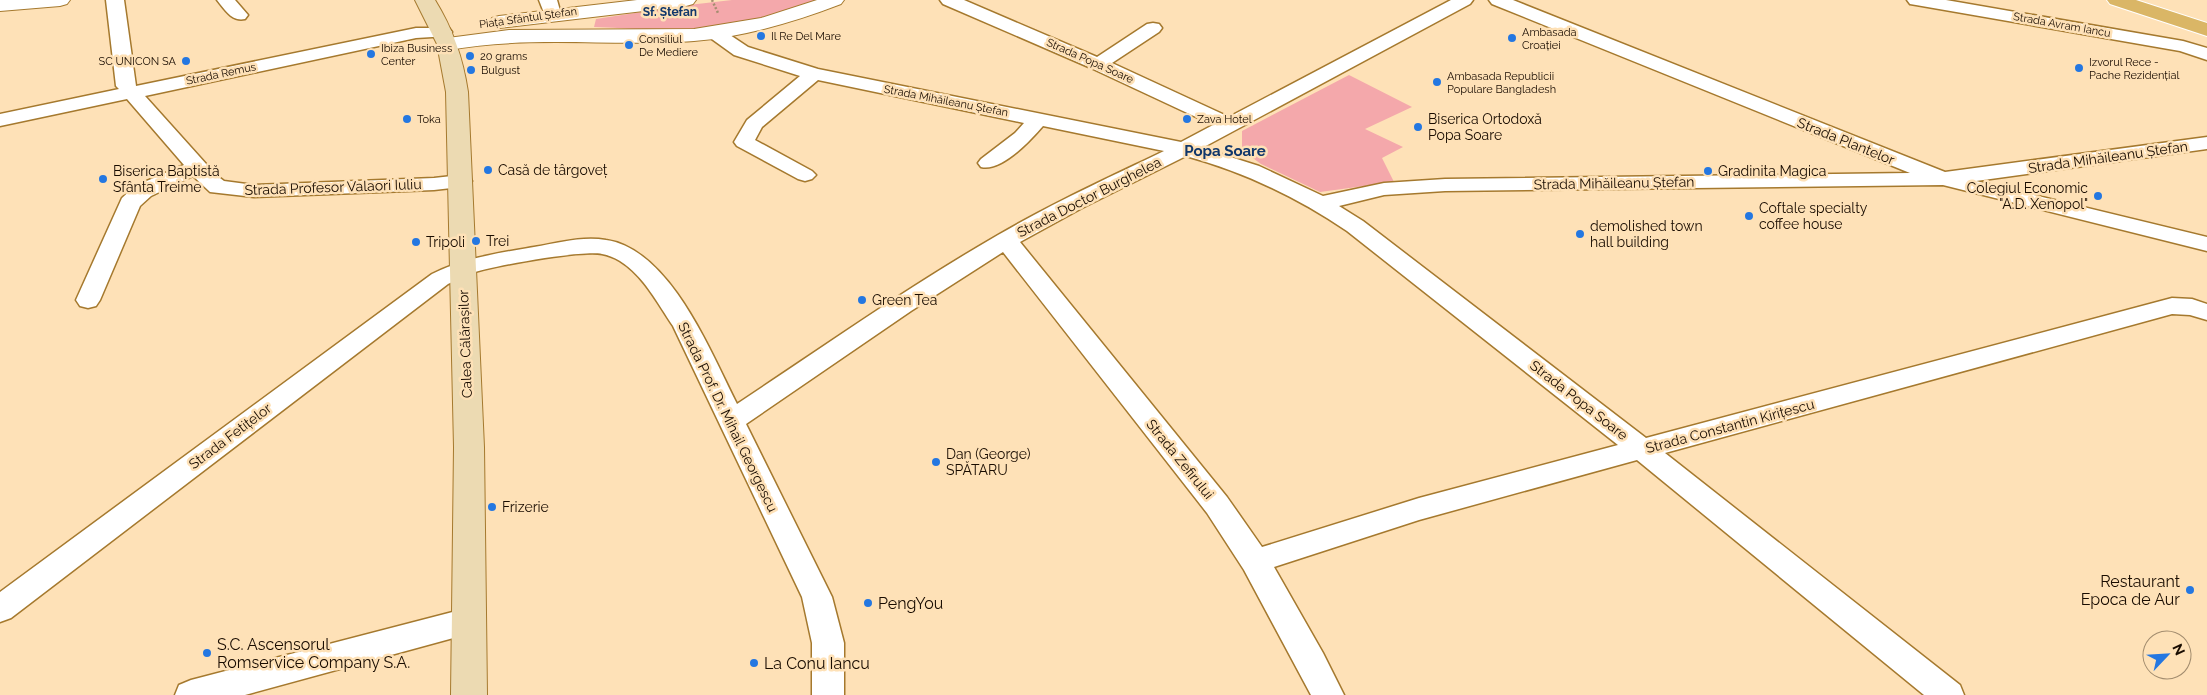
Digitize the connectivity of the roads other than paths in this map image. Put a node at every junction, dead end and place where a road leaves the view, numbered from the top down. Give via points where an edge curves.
1 (60, 0) edge
2 (115, 0) edge
3 (226, 0) edge
4 (425, 0) edge
5 (686, 0) edge
6 (949, 0) edge
7 (1464, 0) edge
8 (1498, 0) edge
9 (1916, 0) edge
10 (2117, 0) edge
11 (826, 2) edge
12 (0, 6) edge
13 (550, 7) edge
14 (612, 8) junction
15 (238, 15) dead end
16 (2172, 18) junction
17 (1154, 28) dead end
18 (2207, 30) edge
19 (715, 33) junction
20 (600, 35) junction
21 (446, 38) junction
22 (2183, 46) junction
23 (2207, 54) edge
24 (1098, 64) junction
25 (814, 74) junction
26 (131, 93) junction
27 (1039, 119) junction
28 (0, 120) edge
29 (1229, 125) junction
30 (2207, 143) edge
31 (1184, 149) junction
32 (988, 163) dead end
33 (197, 167) junction
34 (806, 175) dead end
35 (1943, 179) junction
36 (461, 181) junction
37 (1321, 203) junction
38 (1006, 240) junction
39 (2207, 244) edge
40 (463, 268) junction
41 (88, 300) dead end
42 (2207, 312) edge
43 (731, 421) junction
44 (1643, 450) junction
45 (1255, 561) junction
46 (0, 609) edge
47 (468, 620) junction
48 (191, 695) edge
49 (469, 695) edge
50 (828, 695) edge
51 (1328, 695) edge
52 (1948, 695) edge

1 - 12 street
2 - 26 street, Strada Profesor Valaori Iuliu via 126,86
3 - 15 street
4 - 21 main road, Calea Călărașilor
5 - 14 street, Piața Sfântul Ștefan
6 - 24 street, Strada Popa Soare
7 - 29 street, Strada Doctor Burghelea
8 - 35 street, Strada Plantelor
9 - 22 street, Strada Avram Iancu
10 - 16 main road
11 - 19 street, Piața Sfântul Ștefan via 772,20
13 - 14 street, Piața Sfântul Ștefan
13 - 21 street, Piața Sfântul Ștefan
14 - 20 street, Piața Sfântul Ștefan via 585,16 579,23 581,29
16 - 18 main road
16 - 22 street via 2166,25
17 - 24 street
19 - 20 street, Piața Sfântul Ștefan
19 - 25 street, Strada Mihăileanu Ștefan via 741,50
20 - 21 street, Piața Sfântul Ștefan
21 - 26 street, Strada Remus via 416,33
21 - 36 main road, Calea Călărașilor via 457,92
22 - 23 street, Strada Avram Iancu
24 - 29 street, Strada Popa Soare
25 - 27 street, Strada Mihăileanu Ștefan
25 - 34 street via 754,124 744,142
26 - 28 street, Strada Remus
26 - 33 street, Strada Profesor Valaori Iuliu
27 - 31 street, Strada Mihăileanu Ștefan
27 - 32 street via 1022,137
29 - 31 street, Strada Doctor Burghelea
30 - 35 street, Strada Mihăileanu Ștefan
31 - 37 street, Strada Popa Soare via 1250,169
31 - 38 street, Strada Doctor Burghelea
33 - 36 street, Strada Profesor Valaori Iuliu via 218,187 232,190
33 - 41 street via 143,191 130,203
35 - 37 street, Strada Mihăileanu Ștefan via 1445,185 1384,189
35 - 39 street, Strada Plantelor
36 - 40 main road, Calea Călărașilor
37 - 44 street, Strada Popa Soare
38 - 43 street, Strada Doctor Burghelea via 909,300
38 - 45 street, Strada Zefirului via 1217,504
40 - 43 street, Strada Prof. Dr. Mihail Georgescu via 582,246 606,247 628,256 642,266 657,284 685,325
40 - 46 street, Strada Fetițelor via 420,293
40 - 47 main road, Calea Călărașilor via 469,447
42 - 44 street, Strada Constantin Kirițescu via 2172,306
43 - 50 street, Strada Prof. Dr. Mihail Georgescu via 816,597 828,643
44 - 45 street, Strada Constantin Kirițescu via 1419,509
44 - 52 street, Strada Popa Soare
45 - 51 street, Strada Zefirului
47 - 48 street
47 - 49 main road, Calea Călărașilor

